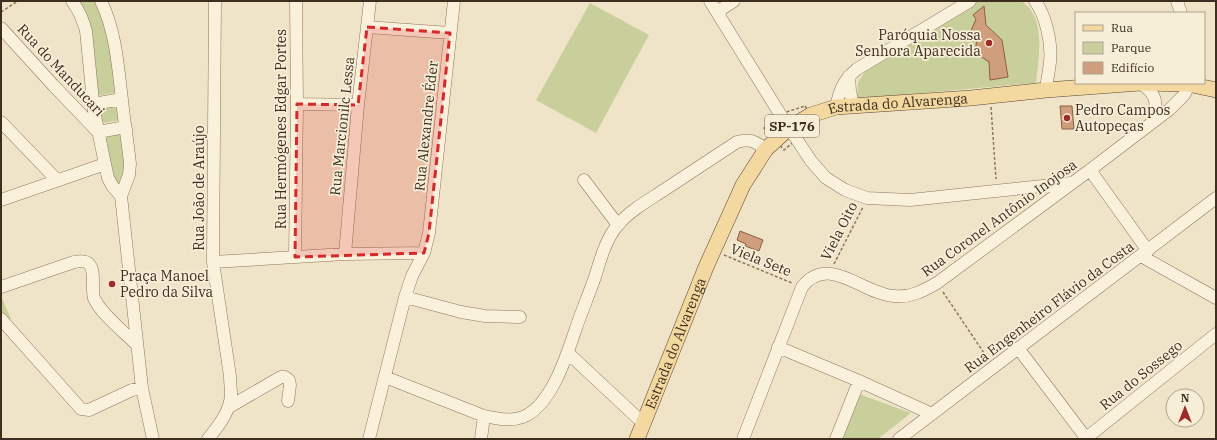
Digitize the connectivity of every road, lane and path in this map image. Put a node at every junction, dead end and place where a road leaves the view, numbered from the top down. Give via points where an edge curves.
1 (18, 1) edge
2 (72, 1) edge
3 (101, 1) edge
4 (215, 1) edge
5 (296, 1) edge
6 (358, 1) edge
7 (370, 1) edge
8 (454, 1) edge
9 (710, 1) edge
10 (734, 1) edge
11 (970, 1) edge
12 (1035, 1) edge
13 (1177, 1) edge
14 (1, 12) edge
15 (716, 12) junction
16 (1181, 12) edge
17 (367, 27) junction
18 (1, 28) edge
19 (450, 32) junction
20 (849, 76) junction
21 (1127, 84) edge
22 (1141, 84) edge
23 (1188, 84) edge
24 (1046, 90) junction
25 (1216, 90) edge
26 (990, 96) junction
27 (122, 99) junction
28 (93, 104) junction
29 (297, 104) junction
30 (358, 105) junction
31 (853, 106) junction
32 (836, 107) junction
33 (1154, 120) junction
34 (1, 122) edge
35 (790, 128) junction
36 (126, 129) junction
37 (98, 132) junction
38 (766, 149) junction
39 (104, 164) junction
40 (1090, 170) junction
41 (57, 180) junction
42 (584, 180) dead end
43 (1073, 183) junction
44 (997, 191) junction
45 (121, 196) junction
46 (867, 198) junction
47 (1216, 198) edge
48 (1, 200) edge
49 (618, 224) junction
50 (713, 251) junction
51 (424, 253) junction
52 (1144, 253) junction
53 (345, 254) junction
54 (295, 257) junction
55 (213, 262) junction
56 (830, 273) junction
57 (937, 283) junction
58 (1, 287) edge
59 (802, 287) junction
60 (405, 298) junction
61 (1216, 298) edge
62 (520, 317) dead end
63 (1, 319) edge
64 (1216, 334) edge
65 (136, 344) junction
66 (778, 347) junction
67 (1018, 348) junction
68 (568, 353) junction
69 (994, 367) junction
70 (385, 377) junction
71 (859, 381) junction
72 (142, 388) junction
73 (288, 401) dead end
74 (229, 407) junction
75 (932, 414) junction
76 (484, 416) junction
77 (643, 423) junction
78 (1086, 438) edge
79 (153, 439) edge
80 (208, 439) edge
81 (369, 439) edge
82 (481, 439) edge
83 (637, 439) edge
84 (743, 439) edge
85 (836, 439) edge
86 (899, 439) edge

1 - 14 path
2 - 28 street via 86,31
3 - 27 street via 112,34
4 - 55 street, Rua João de Araújo
5 - 29 street, Rua Hermógenes Edgar Portes
6 - 7 street
7 - 17 street, Rua Marcionilc Lessa
8 - 19 street, Rua Alexandre Éder
9 - 15 street
10 - 15 street
11 - 20 street
12 - 24 street via 1045,20 1049,38 1051,60
13 - 16 street
15 - 35 street
17 - 19 street
17 - 30 street, Rua Marcionilc Lessa
18 - 37 street, Rua do Manducari
19 - 51 street, Rua Alexandre Éder via 431,218
20 - 31 street
20 - 32 street via 842,86
21 - 24 main road, Estrada do Alvarenga / SP-176
22 - 33 street via 1153,94 1156,101
23 - 25 main road, Estrada do Alvarenga / SP-176
23 - 33 street, Rua Coronel Antônio Inojosa via 1184,95
24 - 26 main road, Estrada do Alvarenga / SP-176
26 - 31 main road, Estrada do Alvarenga / SP-176
26 - 44 path
27 - 28 street
27 - 36 street
28 - 37 street
29 - 30 street
29 - 54 street, Rua Hermógenes Edgar Portes
30 - 53 street, Rua Marcionilc Lessa
31 - 32 main road, Estrada do Alvarenga / SP-176
32 - 35 main road, Estrada do Alvarenga / SP-176 via 811,115
33 - 40 street, Rua Coronel Antônio Inojosa
34 - 41 street
35 - 38 main road, Estrada do Alvarenga / SP-176
35 - 46 street via 811,161 826,178 846,190
36 - 37 street
36 - 45 street via 130,164 129,175
37 - 39 street
38 - 49 street via 746,140 737,142 643,204
38 - 50 main road, Estrada do Alvarenga / SP-176 via 743,185
39 - 41 street
39 - 45 street via 108,178
40 - 43 street, Rua Coronel Antônio Inojosa
40 - 52 street
41 - 48 street
42 - 49 street
43 - 44 street
43 - 57 street, Rua Coronel Antônio Inojosa
44 - 46 street via 910,200
45 - 65 street
46 - 56 path, Viela Oito
47 - 52 street, Rua Engenheiro Flávio da Costa
49 - 68 street via 601,257
50 - 59 path, Viela Sete
50 - 77 main road, Estrada do Alvarenga / SP-176
51 - 53 street
51 - 60 street, Rua Alexandre Éder via 412,276
52 - 61 street
52 - 67 street, Rua Engenheiro Flávio da Costa
53 - 54 street
54 - 55 street
55 - 74 street, Rua João de Araújo via 230,376
56 - 57 street, Rua Coronel Antônio Inojosa via 893,296 908,296
56 - 59 street via 816,275 807,280
57 - 69 path
58 - 65 street via 74,262 89,264 92,269 93,296 97,304
59 - 66 street
60 - 62 street via 485,316
60 - 70 street, Rua Alexandre Éder
63 - 72 street via 81,409 89,410
64 - 78 street, Rua do Sossego
65 - 72 street
66 - 71 street
66 - 84 street
67 - 69 street, Rua Engenheiro Flávio da Costa
67 - 78 street
68 - 76 street via 546,397 533,410 523,417 511,419
68 - 77 street
69 - 75 street, Rua Engenheiro Flávio da Costa
70 - 76 street
70 - 81 street, Rua Alexandre Éder
71 - 75 street
71 - 85 street
72 - 79 street
73 - 74 street via 289,380 281,377
74 - 80 street, Rua João de Araújo
75 - 86 street, Rua Engenheiro Flávio da Costa
76 - 82 street
77 - 83 main road, Estrada do Alvarenga / SP-176

